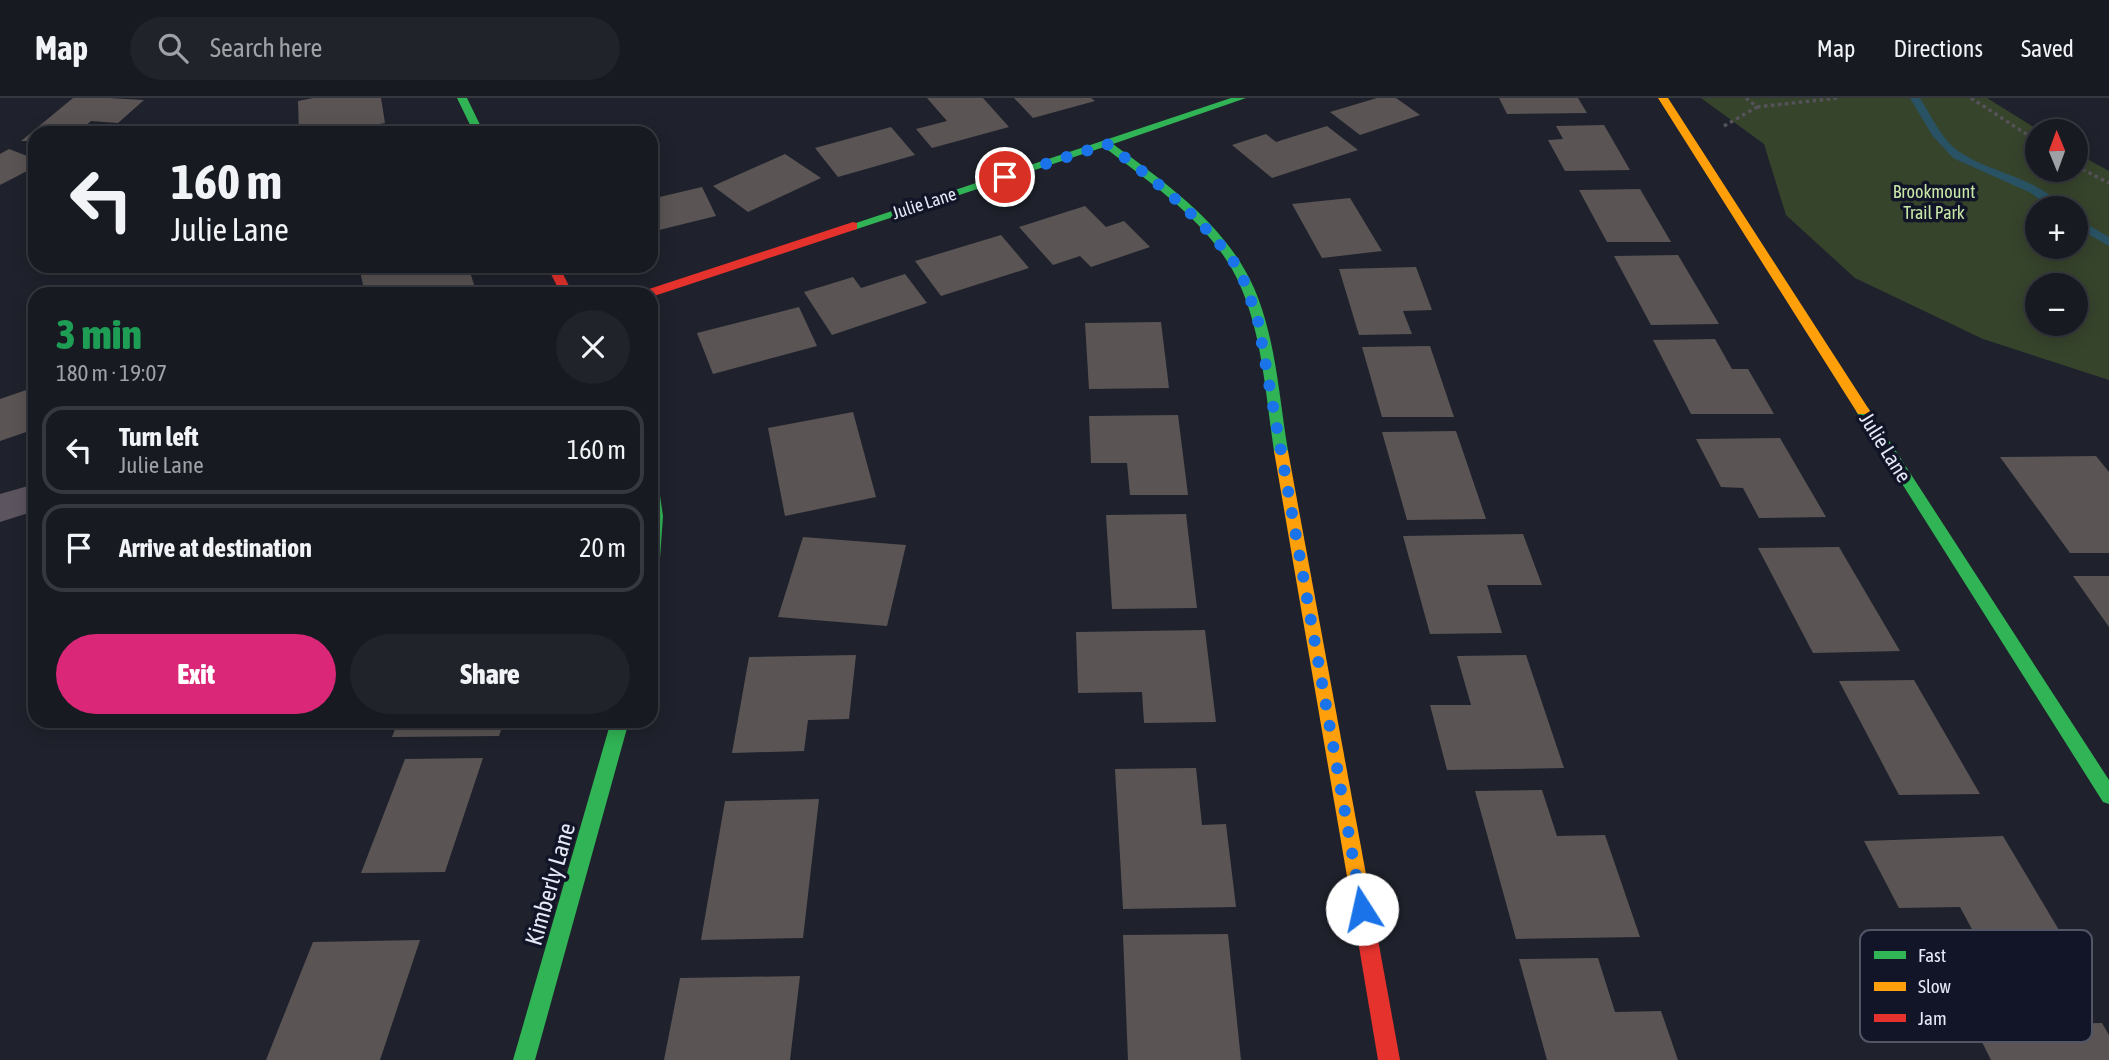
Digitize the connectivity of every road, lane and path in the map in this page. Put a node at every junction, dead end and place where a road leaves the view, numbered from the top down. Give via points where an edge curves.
1 (462, 98) edge
2 (1241, 98) edge
3 (1663, 98) edge
4 (1838, 98) edge
5 (1971, 98) edge
6 (1757, 107) dead end
7 (476, 126) edge
8 (2025, 133) edge
9 (1107, 144) junction
10 (2088, 172) edge
11 (2109, 183) edge
12 (658, 290) edge
13 (28, 499) edge
14 (0, 508) edge
15 (618, 728) edge
16 (2109, 796) edge
17 (524, 1060) edge
18 (1389, 1060) edge

1 - 7 street
2 - 9 street, Julie Lane
3 - 16 street, Julie Lane
4 - 6 path
5 - 8 path
9 - 12 street, Julie Lane
9 - 18 street via 1198,220 1235,263 1258,321
10 - 11 path
13 - 14 street
15 - 17 street, Kimberly Lane

